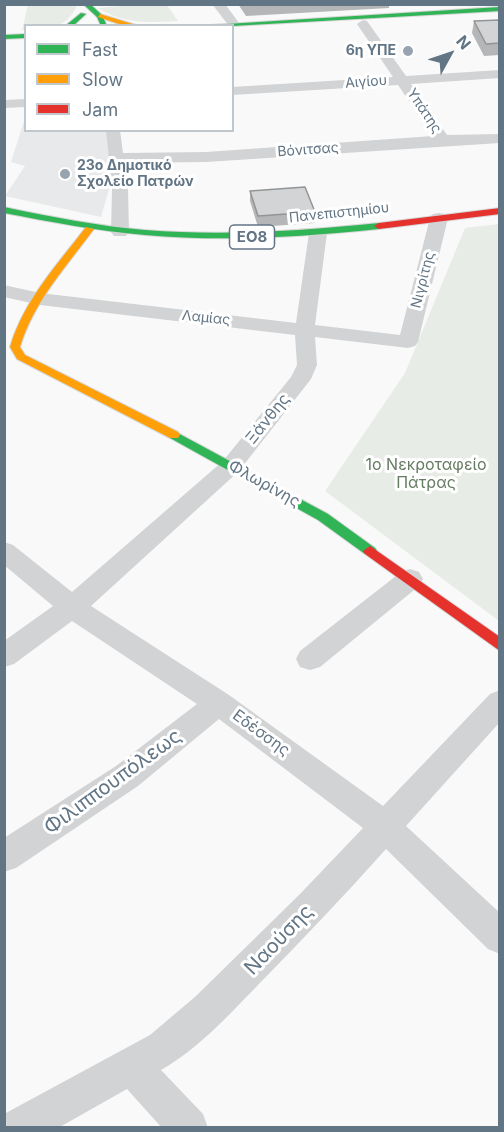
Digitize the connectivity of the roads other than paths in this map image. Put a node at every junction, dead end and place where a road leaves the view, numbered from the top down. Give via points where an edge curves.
1 (218, 4) edge
2 (500, 9) edge
3 (91, 14) edge
4 (500, 17) edge
5 (72, 24) edge
6 (127, 24) edge
7 (230, 24) edge
8 (363, 24) junction
9 (234, 28) edge
10 (234, 28) edge
11 (24, 36) edge
12 (4, 37) edge
13 (24, 44) edge
14 (4, 46) edge
15 (500, 74) edge
16 (403, 80) junction
17 (234, 91) edge
18 (24, 103) edge
19 (4, 104) edge
20 (114, 132) edge
21 (500, 138) edge
22 (442, 140) junction
23 (117, 158) junction
24 (4, 210) edge
25 (500, 211) edge
26 (439, 218) junction
27 (90, 229) junction
28 (120, 232) junction
29 (318, 233) junction
30 (4, 291) edge
31 (40, 299) junction
32 (305, 329) junction
33 (408, 342) joint
34 (10, 347) edge
35 (231, 466) junction
36 (4, 551) edge
37 (410, 579) junction
38 (72, 607) junction
39 (500, 645) edge
40 (4, 656) edge
41 (310, 658) dead end
42 (500, 702) edge
43 (219, 703) junction
44 (385, 827) junction
45 (4, 857) edge
46 (500, 937) edge
47 (132, 1066) junction
48 (18, 1128) edge
49 (189, 1128) edge

1 - 7 street
2 - 9 main road
3 - 5 main road
3 - 6 main road
4 - 8 main road
8 - 10 main road
8 - 16 street, Υπάτης
11 - 12 main road
13 - 14 main road
15 - 16 street, Αιγίου
16 - 17 street, Αιγίου
16 - 22 street, Υπάτης
18 - 19 street
20 - 23 street
21 - 22 street, Βόνιτσας
22 - 23 street, Βόνιτσας via 206,158
23 - 28 street
24 - 27 main road, Πανεπιστημίου / ΕΟ8
25 - 26 main road, Πανεπιστημίου / ΕΟ8
26 - 29 main road, Πανεπιστημίου / ΕΟ8
26 - 33 street, Νιγρίτης
27 - 28 main road, Πανεπιστημίου / ΕΟ8
27 - 31 main road, Φλωρίνης
28 - 29 main road, Πανεπιστημίου / ΕΟ8 via 236,238
29 - 32 street, Ξάνθης
30 - 31 street, Λαμίας
31 - 32 street, Λαμίας
31 - 34 main road, Φλωρίνης
32 - 33 street, Λαμίας
32 - 35 street, Ξάνθης via 307,361 303,376
34 - 35 main road, Φλωρίνης via 27,361
35 - 37 main road, Φλωρίνης via 323,517
35 - 38 street, Ξάνθης
36 - 38 street, Εδέσσης
37 - 39 main road, Φλωρίνης
37 - 41 street
38 - 40 street, Ξάνθης
38 - 43 street, Εδέσσης
42 - 44 street, Ναούσης
43 - 44 street, Εδέσσης
43 - 45 street, Φιλιππουπόλεως via 127,776
44 - 46 street, Εδέσσης
44 - 47 street, Ναούσης via 217,1002 163,1048
47 - 48 street, Ναούσης
47 - 49 street

